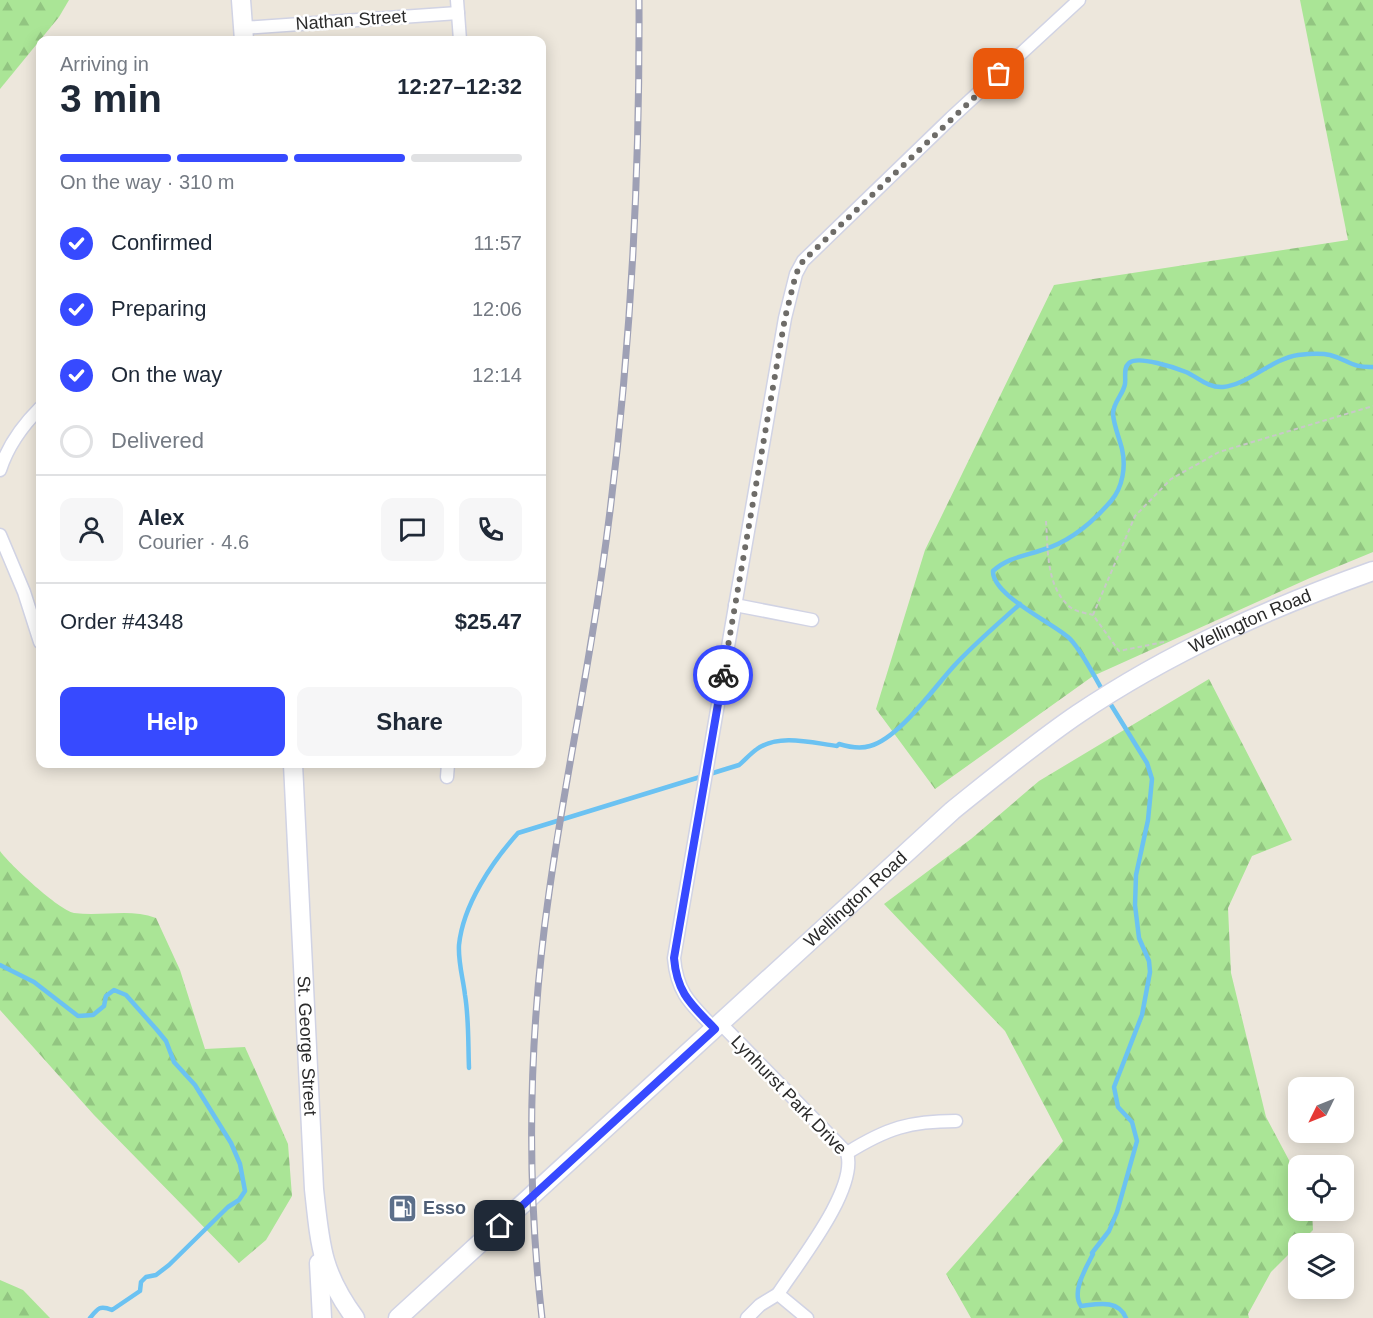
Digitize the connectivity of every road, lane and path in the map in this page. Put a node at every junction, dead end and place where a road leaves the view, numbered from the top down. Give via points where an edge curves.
1 (241, 0) edge
2 (1079, 0) edge
3 (458, 6) edge
4 (244, 34) edge
5 (460, 36) edge
6 (1373, 406) edge
7 (36, 412) edge
8 (0, 470) edge
9 (1046, 521) dead end
10 (0, 535) edge
11 (1373, 571) edge
12 (735, 605) junction
13 (1093, 615) junction
14 (812, 620) dead end
15 (36, 629) edge
16 (1172, 639) dead end
17 (293, 768) edge
18 (448, 768) edge
19 (447, 777) dead end
20 (718, 1026) junction
21 (956, 1121) dead end
22 (847, 1153) junction
23 (314, 1189) junction
24 (778, 1294) junction
25 (322, 1318) edge
26 (355, 1318) edge
27 (398, 1318) edge
28 (747, 1318) edge
29 (807, 1318) edge

1 - 4 main road
2 - 12 street, Lynhurst Park Drive via 803,261 791,290
3 - 4 street, Nathan Street
3 - 5 street
6 - 13 path via 1219,452 1171,479 1134,516
7 - 8 street via 9,446
9 - 13 path via 1049,564 1057,592 1072,609
10 - 15 street
11 - 20 main road, Wellington Road via 1216,635 1141,675 1070,720 952,812
12 - 14 street
12 - 20 street, Lynhurst Park Drive via 674,958 682,992
13 - 16 path via 1119,651
17 - 23 main road, St. George Street
18 - 19 street
20 - 22 street, Lynhurst Park Drive
20 - 27 main road, Wellington Road
21 - 22 street via 903,1125 874,1136
22 - 24 street, Lynhurst Park Drive via 847,1177 838,1201
23 - 25 main road
23 - 26 main road, St. George Street via 322,1257 330,1279
24 - 28 street, Lynhurst Park Drive
24 - 29 street

